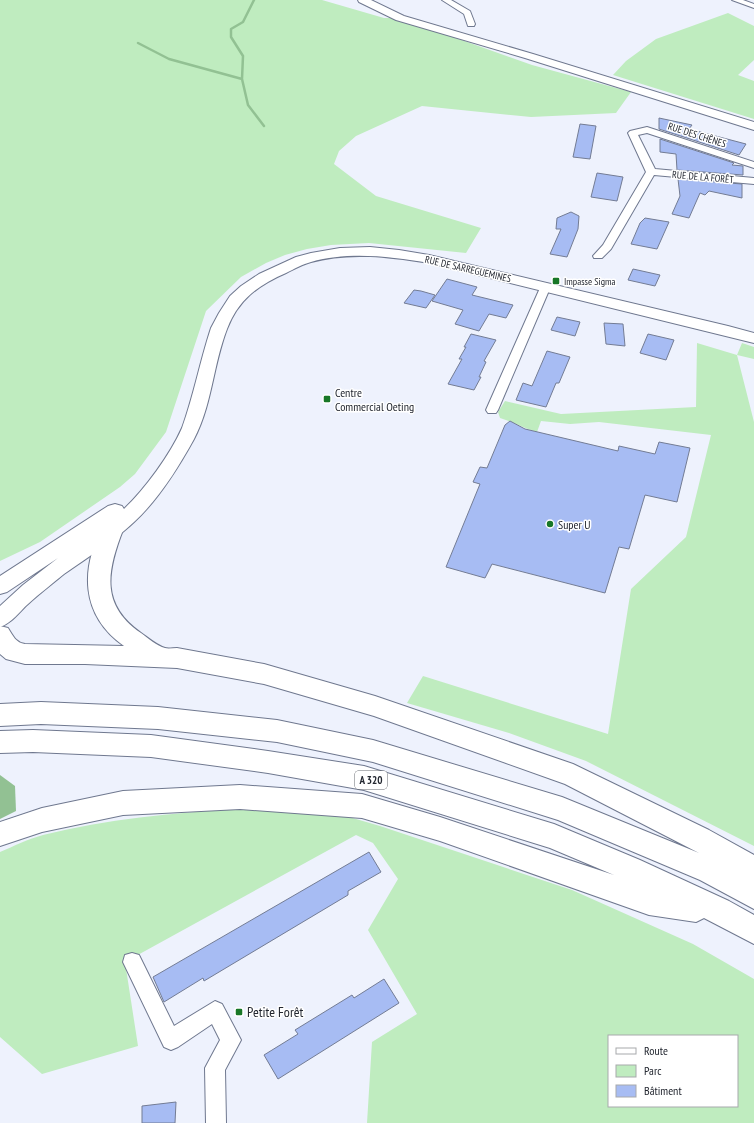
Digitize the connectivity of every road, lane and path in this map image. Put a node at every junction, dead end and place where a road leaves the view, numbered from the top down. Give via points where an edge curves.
1 (359, 0) edge
2 (446, 0) edge
3 (736, 0) edge
4 (369, 3) edge
5 (754, 6) edge
6 (471, 24) dead end
7 (754, 126) edge
8 (754, 165) edge
9 (651, 172) junction
10 (754, 181) edge
11 (598, 256) dead end
12 (545, 288) junction
13 (754, 338) edge
14 (492, 410) dead end
15 (108, 525) junction
16 (0, 586) edge
17 (0, 619) edge
18 (0, 635) edge
19 (158, 656) junction
20 (0, 715) edge
21 (0, 742) edge
22 (0, 834) edge
23 (754, 869) edge
24 (754, 895) edge
25 (719, 912) junction
26 (754, 930) edge
27 (132, 962) dead end
28 (216, 1123) edge

1 - 4 main road
2 - 6 street via 467,13
3 - 5 street
4 - 7 main road via 400,18
8 - 9 street, RUE DES CHÊNES via 647,130 633,133
9 - 10 street, RUE DE LA FORÊT
9 - 11 street via 607,247
12 - 13 main road, RUE DE SARREGUEMINES
12 - 14 street
12 - 15 main road, RUE DE SARREGUEMINES via 438,260 383,253 343,252 309,258 271,274 249,286 226,315 218,333 190,428 178,451 140,505
15 - 16 main road
15 - 17 main road via 36,584
15 - 19 highway via 98,577 99,597 106,613 120,630
18 - 19 highway via 14,652 24,654
19 - 23 highway via 272,676 375,706 573,775
20 - 24 highway, A 320 via 41,713 158,718 277,731 373,751 562,809 710,871
21 - 25 highway, A 320 via 151,746 364,778 554,837 630,869
22 - 25 highway via 42,820 123,803 240,797 362,806 440,829 649,901
25 - 26 highway, A 320
27 - 28 street via 172,1040 215,1011 231,1040 215,1068

